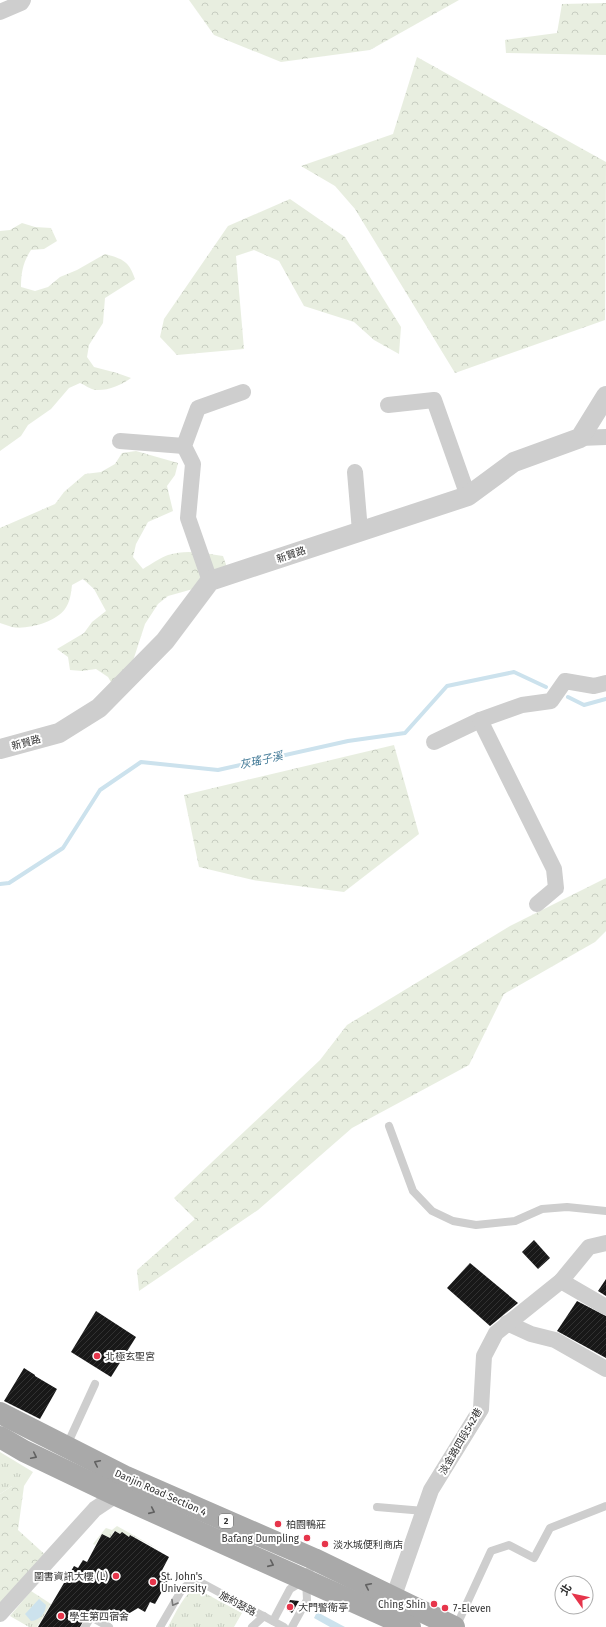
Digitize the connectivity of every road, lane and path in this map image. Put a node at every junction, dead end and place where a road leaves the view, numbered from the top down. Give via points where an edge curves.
1 (23, 0) edge
2 (0, 12) edge
3 (243, 392) dead end
4 (606, 396) edge
5 (388, 405) dead end
6 (606, 437) edge
7 (580, 438) junction
8 (120, 441) dead end
9 (184, 446) junction
10 (355, 472) dead end
11 (468, 496) junction
12 (360, 531) junction
13 (210, 581) junction
14 (606, 684) edge
15 (480, 720) junction
16 (434, 742) dead end
17 (0, 749) edge
18 (537, 904) dead end
19 (389, 1126) dead end
20 (606, 1211) edge
21 (606, 1242) edge
22 (561, 1281) junction
23 (606, 1307) edge
24 (507, 1323) junction
25 (606, 1369) edge
26 (95, 1384) dead end
27 (0, 1414) edge
28 (0, 1437) edge
29 (66, 1448) junction
30 (120, 1486) junction
31 (606, 1506) edge
32 (377, 1507) dead end
33 (424, 1511) junction
34 (314, 1559) junction
35 (306, 1580) junction
36 (390, 1607) junction
37 (0, 1614) edge
38 (264, 1616) junction
39 (273, 1621) junction
40 (85, 1627) edge
41 (109, 1627) edge
42 (160, 1627) edge
43 (252, 1627) edge
44 (284, 1627) edge
45 (292, 1627) edge
46 (410, 1627) edge
47 (455, 1627) edge

1 - 2 street via 22,3
3 - 9 street via 198,408
4 - 7 street
5 - 11 street via 434,400
6 - 7 street
7 - 11 street, 新賢路 via 514,462
8 - 9 street
9 - 13 street via 193,464 188,518
10 - 12 street
11 - 12 street, 新賢路
12 - 13 street, 新賢路
13 - 17 street, 新賢路 via 165,641 99,708 60,733
14 - 15 street via 594,686 565,681 551,700 522,704
15 - 16 street
15 - 18 street via 554,869 556,888
19 - 20 lane via 413,1191 432,1211 453,1221 476,1225 515,1221 542,1209 567,1207
21 - 22 street, 淡金路四段542巷 via 589,1246
22 - 23 street
22 - 24 street, 淡金路四段542巷
24 - 25 street via 531,1334 555,1340
24 - 33 street, 淡金路四段542巷 via 496,1333 484,1356 481,1409 431,1490
26 - 29 lane
27 - 29 main road, Danjin Road Section 4 / 2
28 -> 30 main road, Danjin Road Section 4 / 2 via 24,1451
30 -> 29 main road, Danjin Road Section 4 / 2
30 - 34 main road, Danjin Road Section 4 / 2
30 -> 35 main road, Danjin Road Section 4 / 2
30 - 37 street via 95,1509
31 - 47 lane via 550,1528 534,1558 509,1545 491,1551
32 - 33 lane
33 - 36 street, 淡金路四段542巷
34 - 35 lane
36 -> 34 main road, Danjin Road Section 4 / 2
35 - 36 main road, Danjin Road Section 4 / 2
35 - 39 lane via 290,1589
35 - 45 lane via 307,1600
36 - 46 main road, Danjin Road Section 4 / 2
36 - 47 main road, Danjin Road Section 4 / 2
38 - 39 lane, 施約瑟路
38 -> 42 lane, 施約瑟路 via 200,1582 191,1582 181,1591
38 - 43 lane
39 - 44 lane, 施約瑟路
40 - 41 lane via 91,1617

